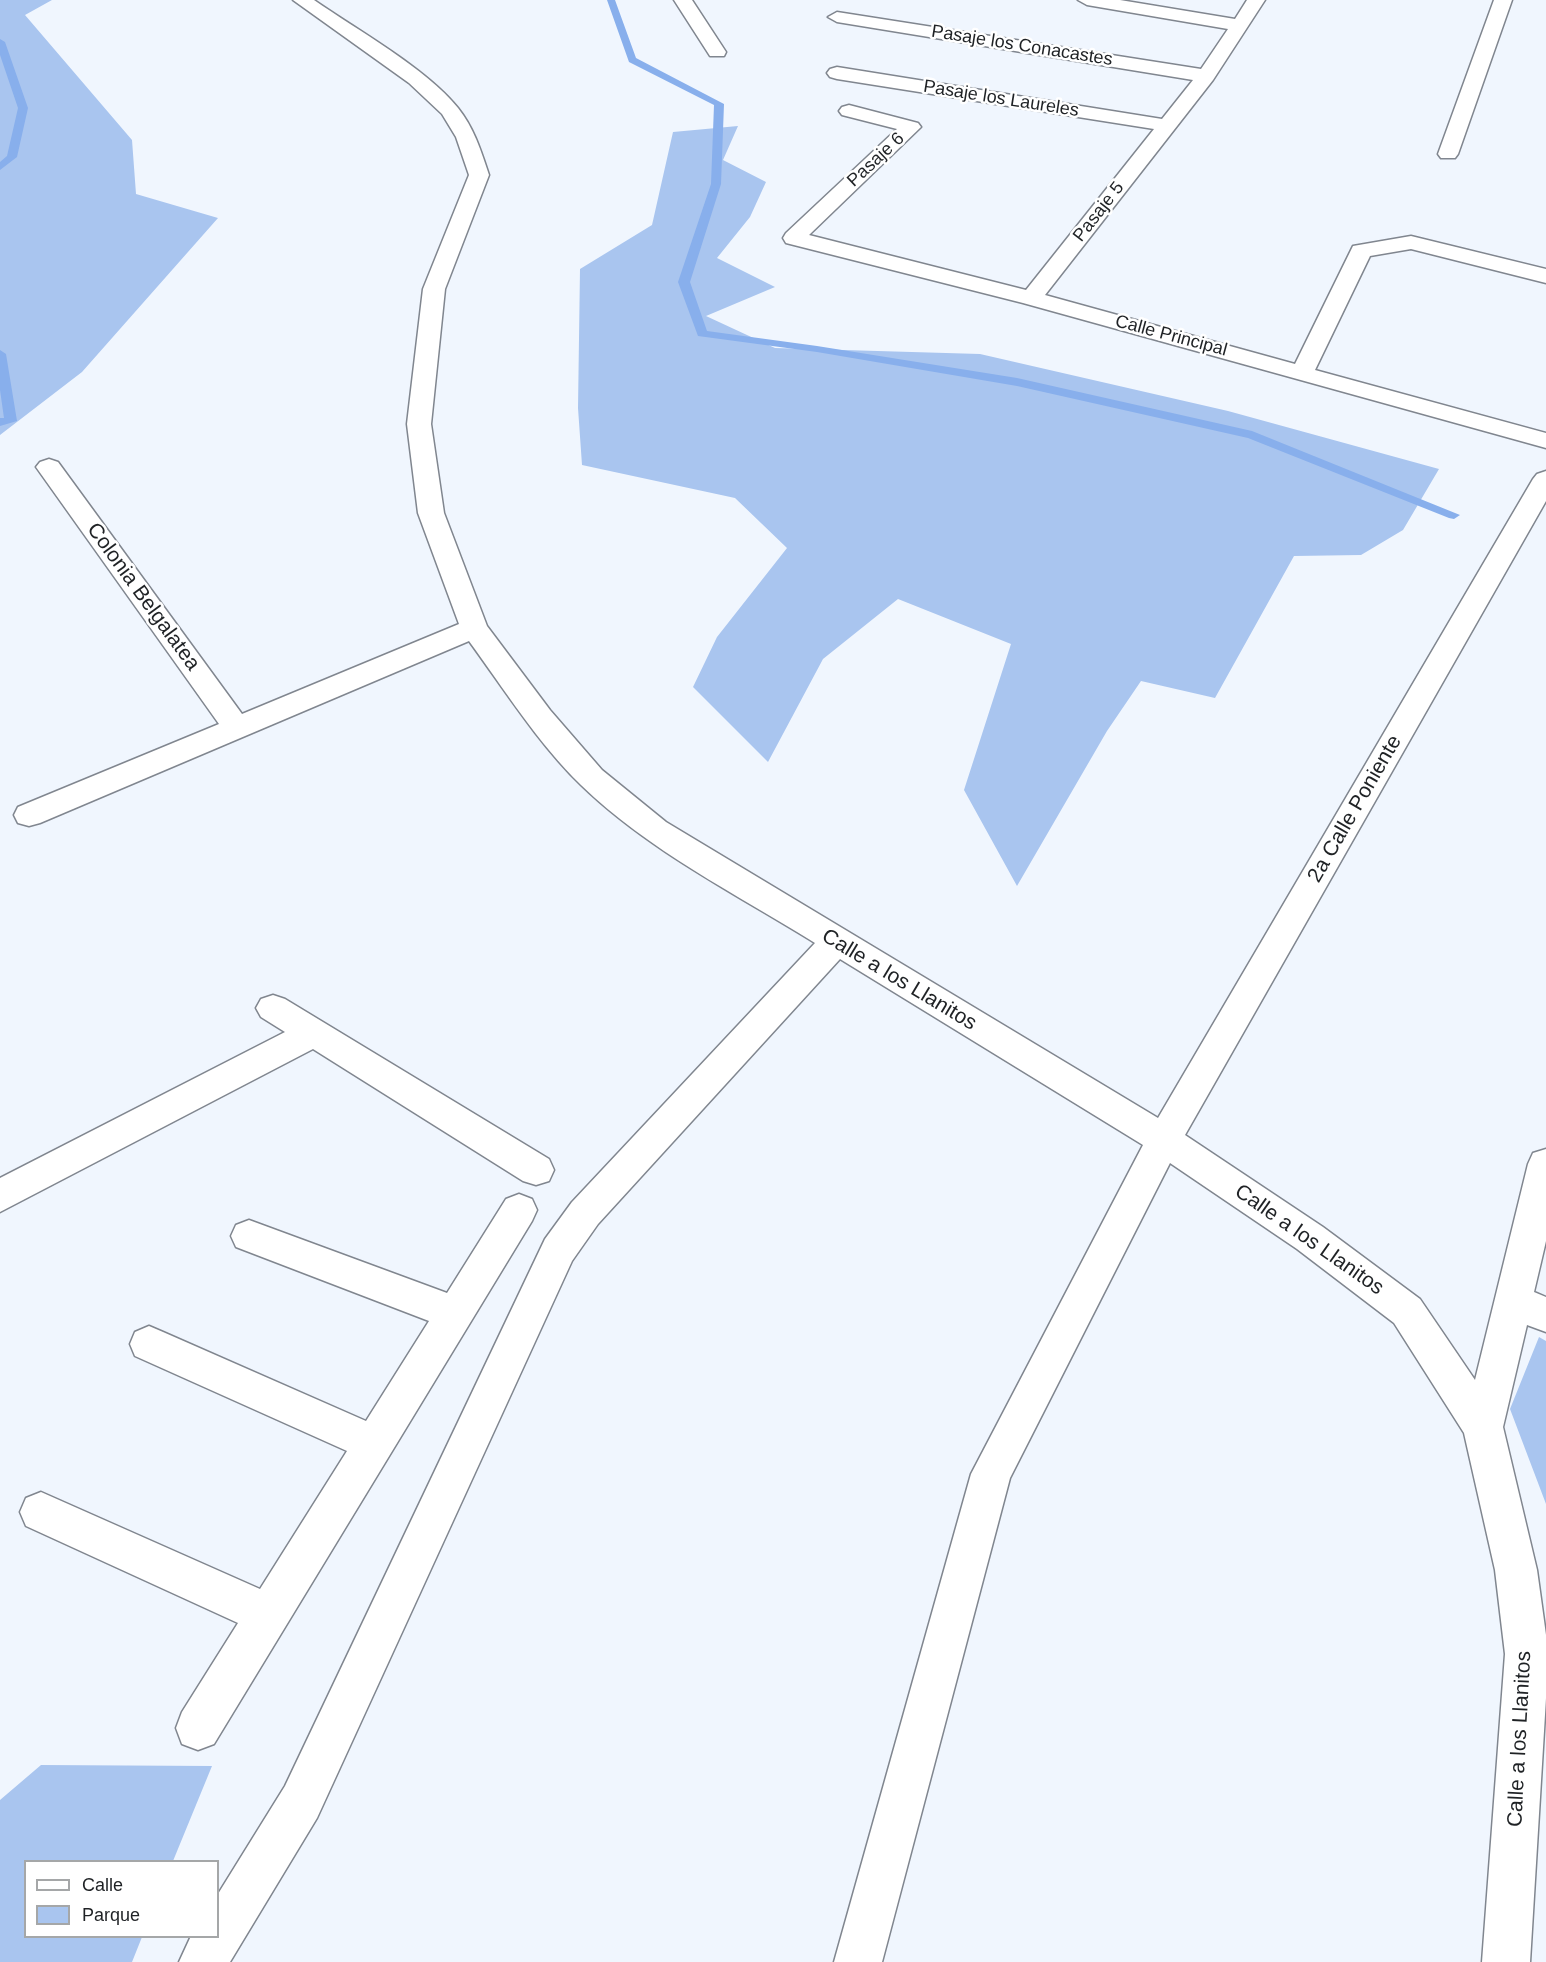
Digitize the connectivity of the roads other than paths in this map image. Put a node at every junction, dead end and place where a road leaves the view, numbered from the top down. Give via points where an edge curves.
1 (302, 0) edge
2 (683, 0) edge
3 (1087, 0) edge
4 (1256, 0) edge
5 (1503, 0) edge
6 (837, 17) dead end
7 (1240, 25) junction
8 (717, 52) dead end
9 (837, 73) dead end
10 (1206, 76) junction
11 (849, 111) dead end
12 (1165, 125) junction
13 (1449, 154) dead end
14 (794, 238) joint
15 (1546, 276) edge
16 (1031, 298) junction
17 (1302, 373) junction
18 (1546, 441) edge
19 (50, 467) dead end
20 (1546, 478) edge
21 (474, 628) junction
22 (237, 728) junction
23 (29, 815) dead end
24 (836, 942) junction
25 (273, 1008) dead end
26 (314, 1033) junction
27 (1164, 1140) junction
28 (1546, 1164) edge
29 (536, 1170) dead end
30 (0, 1196) edge
31 (519, 1210) dead end
32 (249, 1236) dead end
33 (1530, 1308) edge
34 (456, 1314) junction
35 (149, 1344) dead end
36 (1483, 1427) junction
37 (375, 1444) junction
38 (41, 1512) dead end
39 (268, 1615) junction
40 (198, 1728) dead end
41 (219, 1936) edge
42 (218, 1938) edge
43 (203, 1962) edge
44 (858, 1962) edge
45 (1506, 1962) edge

1 - 21 street, Calle a los Llanitos via 416,79 450,111 466,137 479,175 434,289 419,424 431,513
2 - 8 street
3 - 7 street
4 - 7 street, Pasaje 5
5 - 13 street
6 - 10 street, Pasaje los Conacastes
7 - 10 street, Pasaje 5
9 - 12 street, Pasaje los Laureles
10 - 12 street, Pasaje 5
11 - 14 street, Pasaje 6 via 911,127
12 - 16 street, Pasaje 5
14 - 16 street, Calle Principal
15 - 17 street via 1411,242 1361,251
16 - 17 street, Calle Principal
17 - 18 street, Calle Principal
19 - 22 street, Colonia Belgalatea
20 - 27 street, 2a Calle Poniente
21 - 22 street
21 - 24 street, Calle a los Llanitos via 540,717 591,777 655,830
22 - 23 street
24 - 27 street, Calle a los Llanitos
24 - 41 street via 585,1213 558,1250 301,1803
25 - 26 street
26 - 29 street
26 - 30 street
27 - 36 street, Calle a los Llanitos via 1310,1238 1407,1311
27 - 44 street, 2a Calle Poniente via 991,1474
28 - 33 street
31 - 34 street
32 - 34 street
33 - 36 street
34 - 37 street
35 - 37 street
36 - 45 street, Calle a los Llanitos via 1516,1570 1527,1654
37 - 39 street
38 - 39 street
39 - 40 street
42 - 43 street

